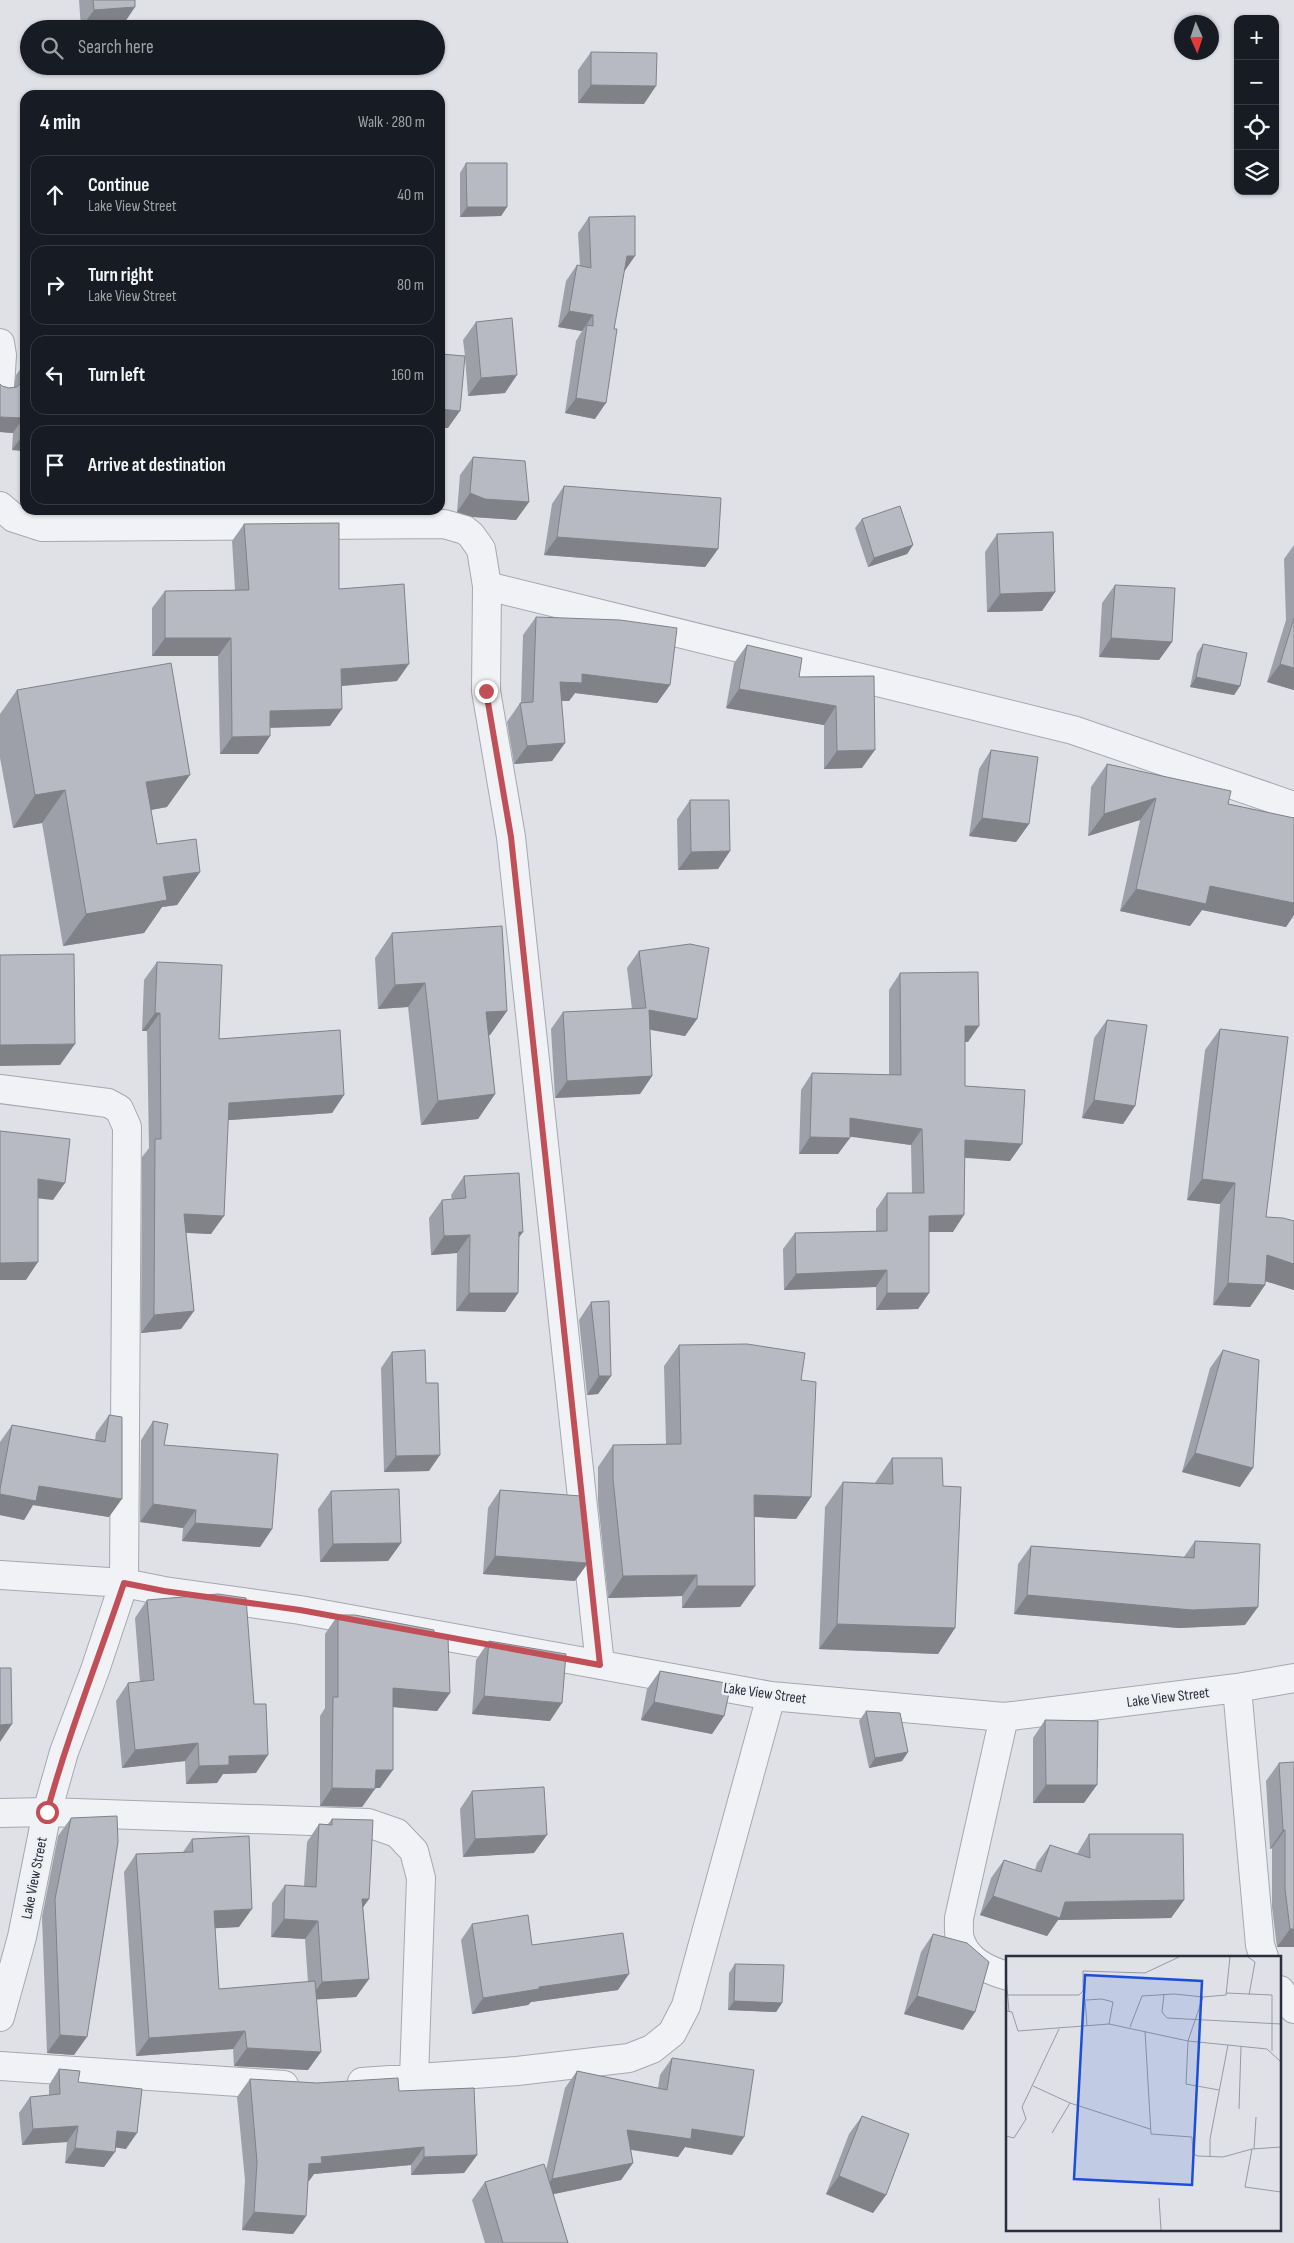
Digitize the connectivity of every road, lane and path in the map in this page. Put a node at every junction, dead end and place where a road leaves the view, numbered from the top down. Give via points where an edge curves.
1 (0, 343) edge
2 (0, 387) edge
3 (0, 506) edge
4 (487, 586) junction
5 (1294, 806) edge
6 (0, 1090) edge
7 (0, 1575) edge
8 (124, 1583) junction
9 (600, 1665) junction
10 (1294, 1678) edge
11 (1237, 1688) junction
12 (771, 1696) junction
13 (1004, 1717) junction
14 (47, 1812) junction
15 (0, 1813) edge
16 (1264, 1956) edge
17 (1006, 1975) edge
18 (1282, 1993) edge
19 (1294, 2010) edge
20 (0, 2017) edge
21 (0, 2066) edge
22 (414, 2078) junction
23 (340, 2083) edge
24 (312, 2085) edge

1 - 2 street
3 - 4 street via 14,518 42,526 444,524 472,536 481,549
4 - 5 street via 1073,730
4 - 9 street via 486,691 511,837
6 - 8 street via 108,1103 119,1109 127,1127
7 - 8 street
8 - 9 street, Lake View Street via 300,1610
8 - 14 street, Lake View Street via 64,1752
9 - 12 street, Lake View Street
10 - 11 street, Lake View Street
11 - 13 street, Lake View Street
11 - 16 street via 1259,1935
12 - 13 street, Lake View Street
12 - 22 street via 686,2006 672,2033 652,2049 629,2058 517,2071
13 - 17 street via 959,1918 961,1942 972,1958
14 - 15 street
14 - 20 street, Lake View Street via 22,1937
14 - 22 street via 368,1824 397,1833 414,1851 421,1878
18 - 19 street
21 - 24 street
22 - 23 street

